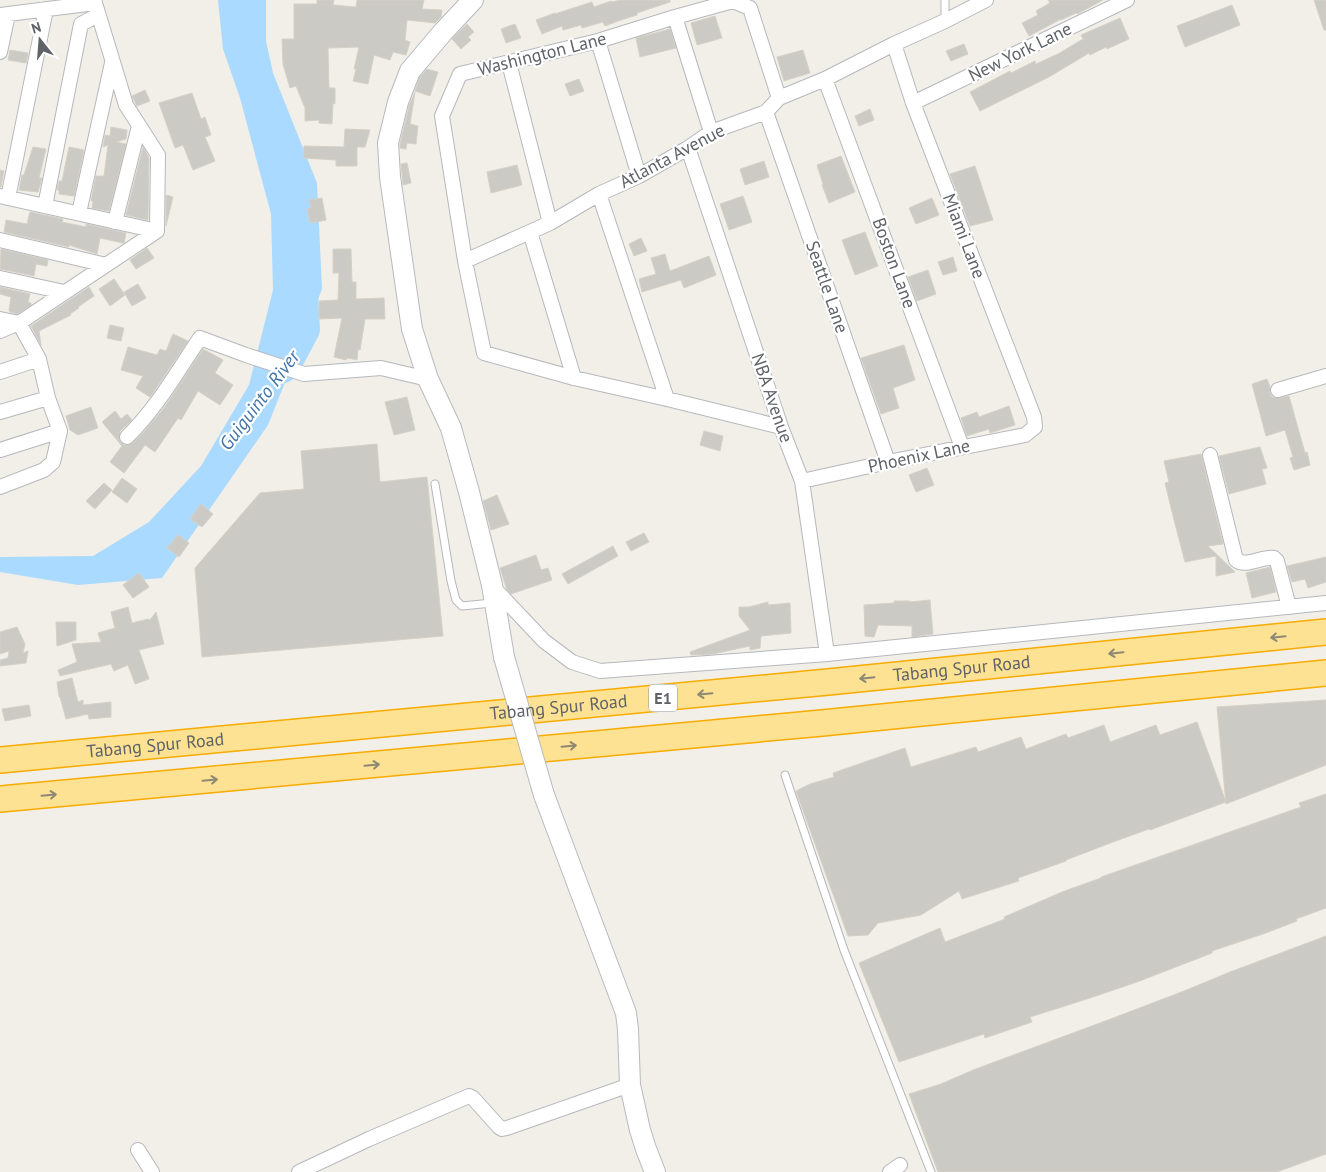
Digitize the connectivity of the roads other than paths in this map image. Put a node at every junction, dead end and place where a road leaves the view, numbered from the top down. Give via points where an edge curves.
1 (473, 0) edge
2 (945, 0) edge
3 (986, 0) edge
4 (1127, 0) edge
5 (96, 6) edge
6 (46, 9) junction
7 (4, 14) edge
8 (675, 17) junction
9 (945, 21) junction
10 (598, 41) junction
11 (894, 44) junction
12 (0, 52) edge
13 (112, 61) junction
14 (509, 63) junction
15 (825, 78) junction
16 (779, 98) junction
17 (913, 103) junction
18 (766, 112) junction
19 (139, 126) junction
20 (711, 132) junction
21 (688, 148) junction
22 (639, 176) junction
23 (599, 194) junction
24 (4, 197) edge
25 (45, 206) junction
26 (79, 214) junction
27 (115, 222) junction
28 (550, 223) junction
29 (157, 231) junction
30 (530, 232) junction
31 (0, 240) edge
32 (465, 261) junction
33 (106, 265) junction
34 (0, 278) edge
35 (64, 292) junction
36 (0, 318) edge
37 (19, 323) junction
38 (0, 331) edge
39 (39, 359) junction
40 (0, 372) edge
41 (1326, 376) edge
42 (574, 378) junction
43 (428, 379) junction
44 (1278, 390) dead end
45 (48, 398) junction
46 (667, 399) junction
47 (0, 412) edge
48 (781, 427) junction
49 (1035, 427) joint
50 (60, 431) junction
51 (127, 438) dead end
52 (962, 447) junction
53 (0, 450) edge
54 (1210, 456) dead end
55 (888, 462) junction
56 (802, 482) junction
57 (435, 484) dead end
58 (0, 487) edge
59 (493, 594) junction
60 (1326, 603) edge
61 (1289, 607) junction
62 (1326, 632) edge
63 (827, 654) junction
64 (1326, 673) edge
65 (0, 760) edge
66 (785, 774) dead end
67 (0, 799) edge
68 (630, 1085) junction
69 (138, 1150) dead end
70 (653, 1171) edge
71 (152, 1172) edge
72 (299, 1172) edge
73 (931, 1172) edge

1 - 43 street via 410,71 388,142 412,329
2 - 9 lane
3 - 9 street, Atlanta Avenue
4 - 17 street, New York Lane
5 - 6 street
5 - 13 street
5 - 25 street via 81,24
6 - 7 street
6 - 24 street
7 - 12 street
8 - 10 street, Washington Lane
8 - 16 street, Washington Lane via 733,1 750,8
8 - 20 street
9 - 11 street, Atlanta Avenue
10 - 14 street, Washington Lane
10 - 22 street
11 - 15 street, Atlanta Avenue
11 - 17 street, Miami Lane
13 - 19 street via 126,105
13 - 26 street
14 - 28 street
14 - 32 street, Washington Lane via 460,74 442,116
15 - 16 street, Atlanta Avenue
15 - 52 street, Boston Lane
16 - 18 street, Atlanta Avenue
17 - 49 street, Miami Lane via 1034,417
18 - 20 street, Atlanta Avenue
18 - 55 street, Seattle Lane
19 - 27 street
19 - 29 street via 158,155
20 - 21 street, Atlanta Avenue
21 - 22 street, Atlanta Avenue
21 - 48 street, NBA Avenue
22 - 23 street, Atlanta Avenue
23 - 28 street, Atlanta Avenue
23 - 46 street
24 - 25 street
25 - 26 street
26 - 27 street
27 - 29 street
28 - 30 street, Atlanta Avenue
29 - 33 street
30 - 32 street, Atlanta Avenue
30 - 42 street
31 - 33 street
32 - 42 street via 484,353
33 - 35 street
34 - 35 street
35 - 37 street
36 - 37 street
37 - 38 street
37 - 39 street
39 - 40 street
39 - 45 street
41 - 44 street
42 - 46 street
43 - 51 street via 381,368 304,374 200,338 158,401
43 - 59 street via 451,428
45 - 47 street
45 - 50 street
46 - 48 street
48 - 56 street, NBA Avenue
49 - 52 street, Phoenix Lane via 1025,435
50 - 53 street
50 - 58 street via 53,462 44,470
52 - 55 street, Phoenix Lane
54 - 61 street via 1236,560 1274,558
55 - 56 street, Phoenix Lane
56 - 63 street, NBA Avenue
57 - 59 lane via 456,600 462,606
59 - 63 street via 572,662 600,671
59 - 68 street, bridge via 504,657 544,795 626,1014
60 - 61 street
61 - 63 street
62 -> 65 highway, Tabang Spur Road / E1
67 -> 64 highway, E1
66 - 73 lane via 844,950
68 - 70 street
68 - 72 street via 502,1129 469,1096
69 - 71 street

